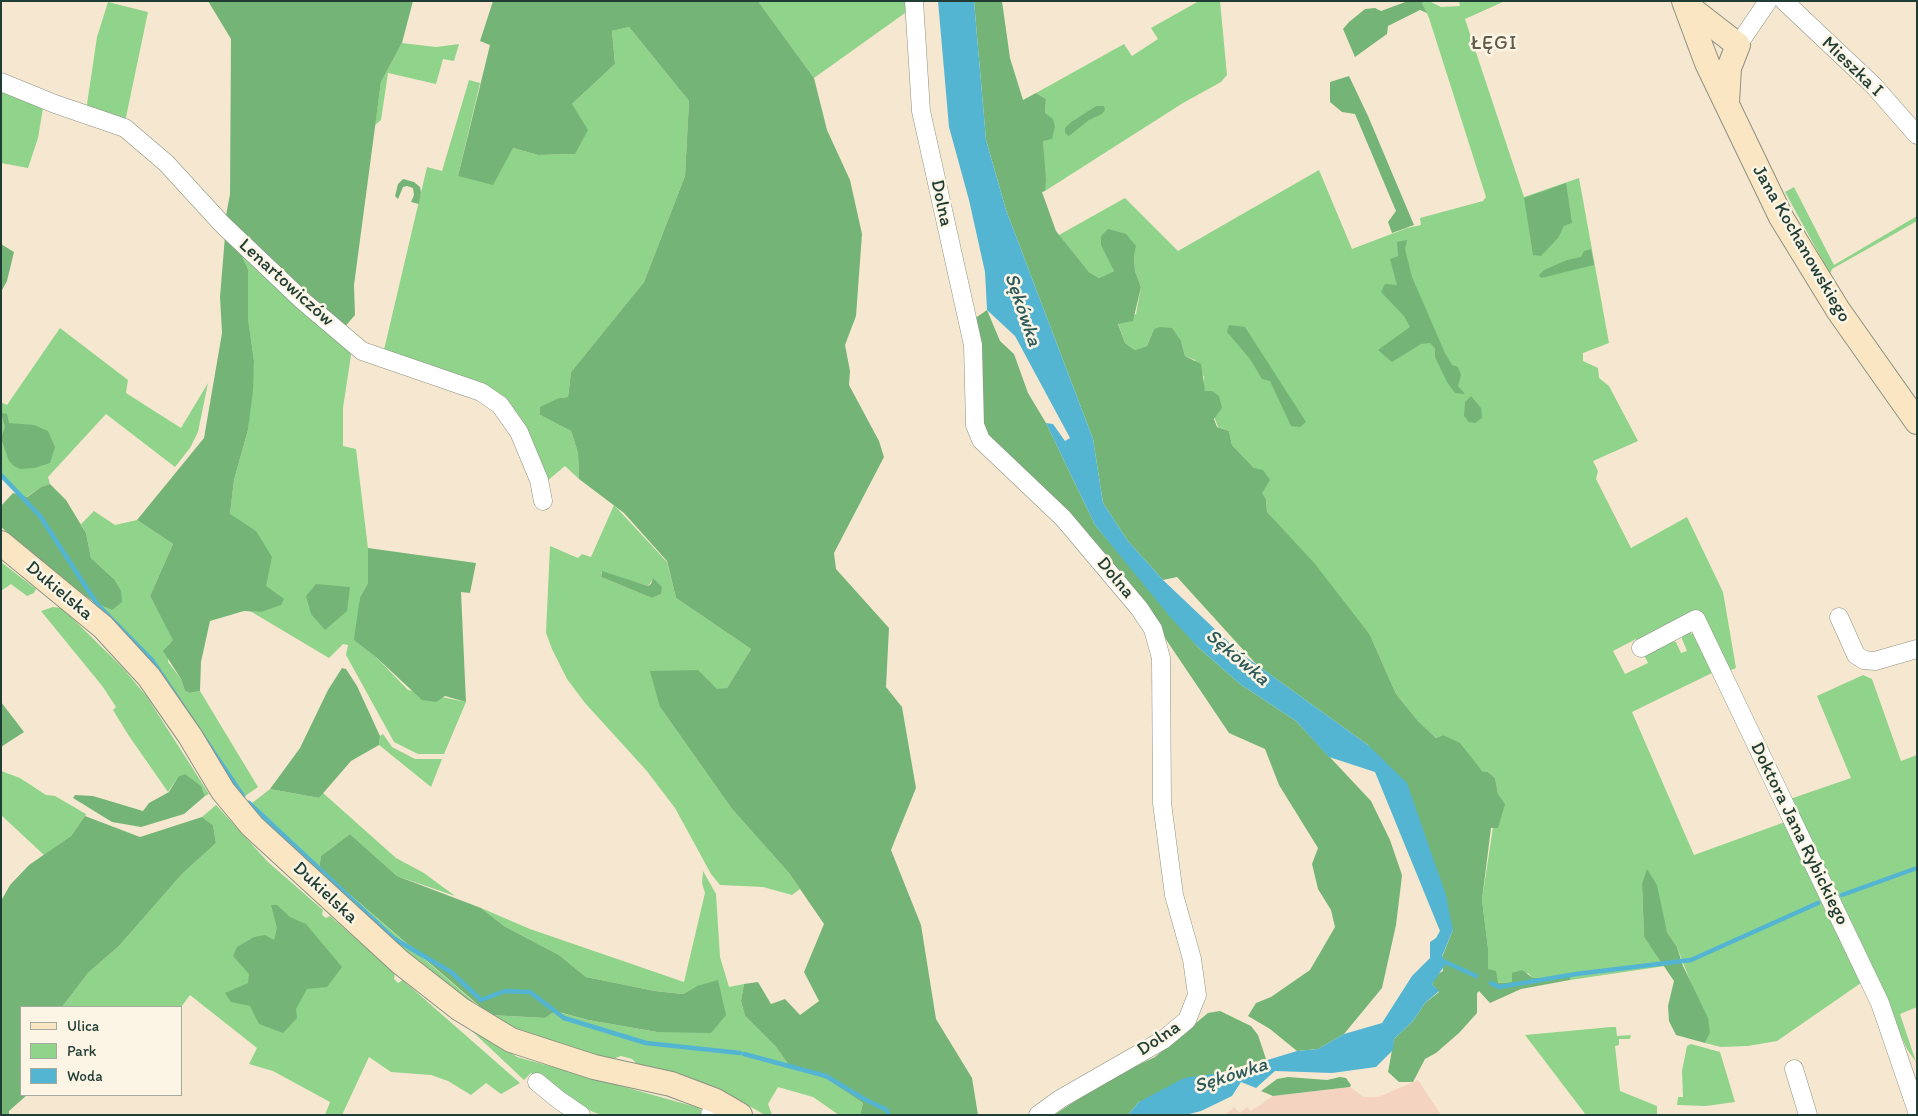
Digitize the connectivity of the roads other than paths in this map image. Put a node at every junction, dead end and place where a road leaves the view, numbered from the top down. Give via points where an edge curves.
1 (914, 1) edge
2 (1768, 1) edge
3 (1784, 1) edge
4 (1685, 3) edge
5 (1735, 52) junction
6 (1707, 63) junction
7 (1, 82) edge
8 (1727, 102) junction
9 (1917, 135) edge
10 (1917, 422) edge
11 (543, 501) dead end
12 (1, 543) edge
13 (1839, 617) dead end
14 (1641, 648) dead end
15 (1917, 649) edge
16 (1794, 1069) dead end
17 (537, 1082) dead end
18 (713, 1108) edge
19 (1917, 1111) edge
20 (581, 1115) edge
21 (740, 1115) edge
22 (1038, 1115) edge
23 (1808, 1115) edge

1 - 22 street, Dolna via 921,111 972,344 975,425 981,440 1063,518 1140,608 1154,629 1161,658 1162,803 1174,895 1192,959 1197,995 1187,1020 1163,1040
2 - 5 street, Jana Kochanowskiego
3 - 9 street, Mieszka I via 1874,86
4 - 5 main road
4 - 6 main road
5 - 6 main road
5 - 8 main road, Jana Kochanowskiego via 1729,68
6 - 8 main road
7 - 11 street, Lenartowiczów via 125,128 166,163 222,224 303,301 362,350 481,392 500,405 519,432 539,480
8 - 10 main road, Jana Kochanowskiego via 1781,217 1838,310
12 - 18 main road, Dukielska via 104,628 150,677 190,736 222,792 252,826 407,968 460,1010 511,1040 551,1055 671,1084
13 - 15 street via 1856,655 1864,660 1875,661
14 - 19 street, Doktora Jana Rybickiego via 1696,619 1880,1003
16 - 23 street
17 - 20 street
18 - 21 main road, Dukielska

